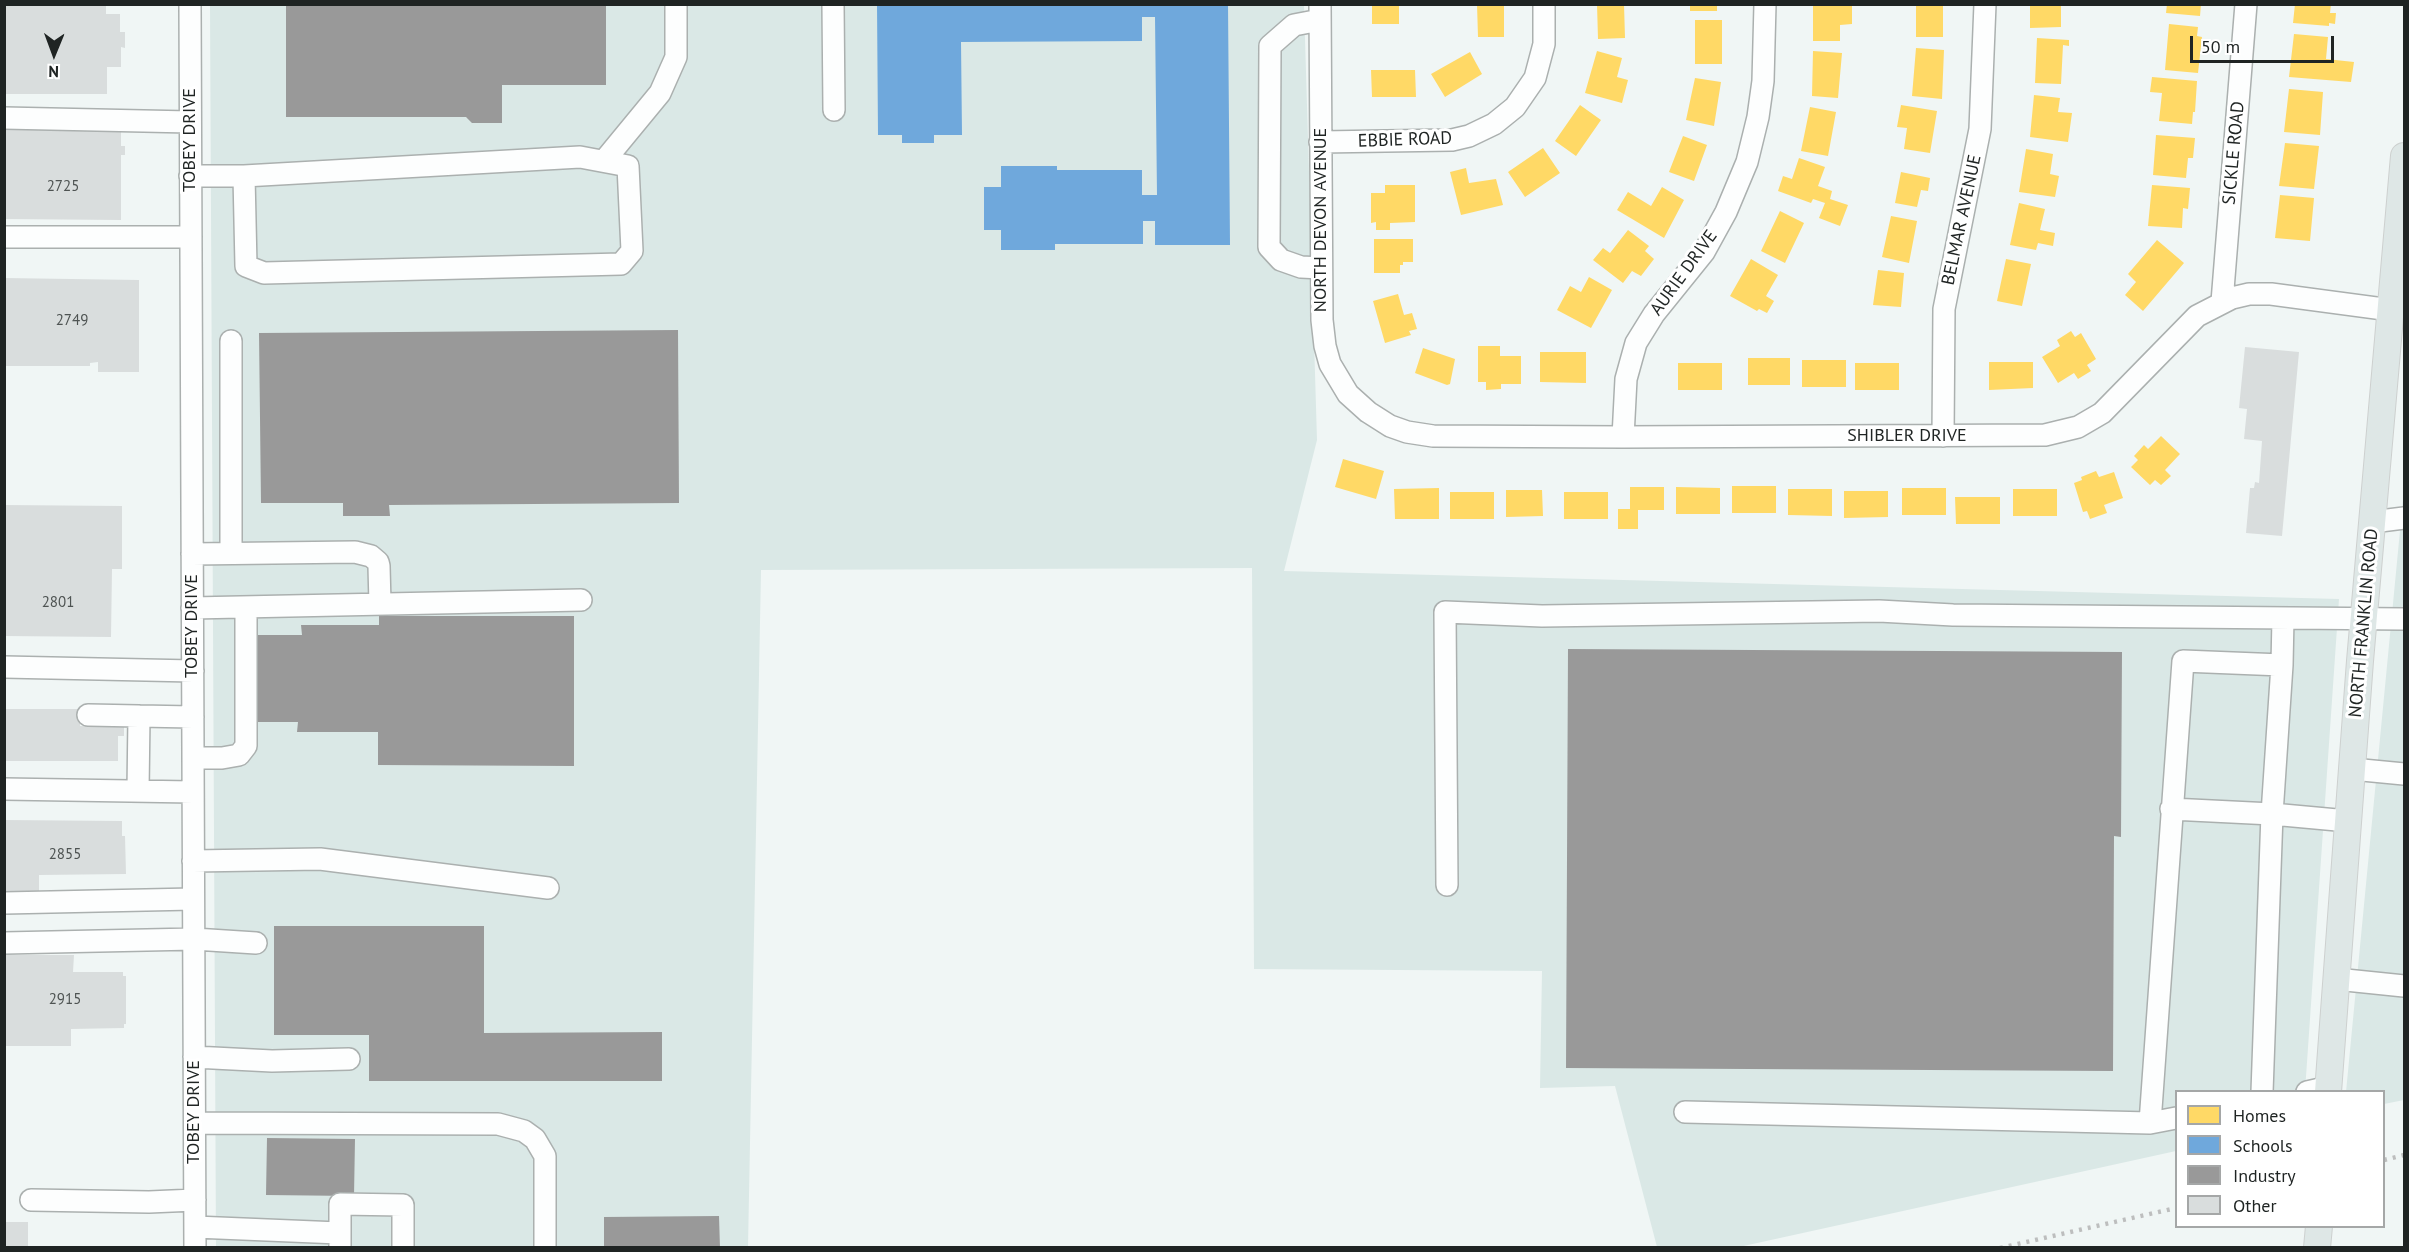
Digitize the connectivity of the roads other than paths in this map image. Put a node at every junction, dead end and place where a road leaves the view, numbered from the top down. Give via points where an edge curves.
1 (190, 4) edge
2 (675, 4) edge
3 (834, 4) edge
4 (1544, 4) edge
5 (1765, 4) edge
6 (1985, 4) edge
7 (2246, 4) edge
8 (1320, 12) edge
9 (834, 110) dead end
10 (4, 118) edge
11 (190, 122) junction
12 (1320, 142) junction
13 (2404, 156) edge
14 (604, 161) junction
15 (190, 176) junction
16 (244, 176) junction
17 (4, 237) edge
18 (191, 237) junction
19 (1321, 268) junction
20 (2222, 302) junction
21 (2391, 310) junction
22 (231, 341) dead end
23 (1375, 417) joint
24 (1943, 436) junction
25 (1623, 437) junction
26 (2404, 518) edge
27 (2372, 522) junction
28 (231, 553) junction
29 (192, 554) junction
30 (581, 600) dead end
31 (380, 604) junction
32 (246, 607) junction
33 (192, 608) junction
34 (2283, 618) junction
35 (2364, 618) junction
36 (2404, 620) edge
37 (2282, 665) junction
38 (4, 667) edge
39 (193, 671) junction
40 (88, 715) dead end
41 (139, 716) junction
42 (193, 717) junction
43 (193, 758) junction
44 (2352, 769) junction
45 (2404, 774) edge
46 (4, 789) edge
47 (138, 791) junction
48 (193, 792) junction
49 (2171, 809) junction
50 (2272, 814) junction
51 (2348, 821) junction
52 (193, 861) junction
53 (1446, 885) dead end
54 (548, 888) dead end
55 (194, 899) junction
56 (4, 903) edge
57 (194, 939) junction
58 (4, 943) edge
59 (256, 943) dead end
60 (2336, 979) junction
61 (2404, 986) edge
62 (194, 1057) junction
63 (349, 1059) dead end
64 (2262, 1090) edge
65 (2321, 1090) edge
66 (1685, 1112) dead end
67 (2175, 1118) edge
68 (195, 1123) junction
69 (2150, 1123) junction
70 (31, 1200) dead end
71 (195, 1200) junction
72 (2319, 1228) edge
73 (195, 1237) edge
74 (339, 1240) edge
75 (403, 1248) edge
76 (545, 1248) edge
77 (2317, 1248) edge

1 - 11 street, TOBEY DRIVE
2 - 14 street via 676,57 660,93
3 - 9 street
4 - 12 street, EBBIE ROAD via 1543,51 1535,78 1515,107 1494,124 1452,140
5 - 25 street, AURIE DRIVE via 1763,81 1747,162 1704,252 1636,343 1624,388
6 - 24 street, BELMAR AVENUE via 1980,129 1944,309
7 - 20 street, SICKLE ROAD
8 - 12 street, NORTH DEVON AVENUE
8 - 19 street via 1294,25 1270,46 1269,247 1281,260
10 - 11 street
11 - 15 street, TOBEY DRIVE
12 - 19 street, NORTH DEVON AVENUE
13 - 21 main road, NORTH FRANKLIN ROAD
14 - 16 street via 580,157
14 - 16 street via 628,166 632,251 621,264 264,273 246,266
15 - 16 street
15 - 18 street, TOBEY DRIVE
17 - 18 street
18 - 29 street, TOBEY DRIVE
19 - 23 street, NORTH DEVON AVENUE via 1322,329 1327,355 1348,394
20 - 21 street, SHIBLER DRIVE via 2249,294 2271,294
20 - 24 street, SHIBLER DRIVE via 2197,316 2109,407 2086,423 2045,435
21 - 27 main road, NORTH FRANKLIN ROAD
22 - 28 street
23 - 25 street, SHIBLER DRIVE via 1424,436
24 - 25 street, SHIBLER DRIVE
26 - 27 street
27 - 35 main road, NORTH FRANKLIN ROAD
28 - 29 street
28 - 31 street via 355,552 371,556 379,567
29 - 33 street, TOBEY DRIVE
30 - 31 street
31 - 32 street
32 - 33 street
32 - 43 street via 246,746 238,755
33 - 39 street, TOBEY DRIVE
34 - 35 street
34 - 37 street
34 - 53 street via 1879,611 1542,616 1445,612
35 - 36 street
35 - 44 main road, NORTH FRANKLIN ROAD
37 - 49 street via 2183,661
37 - 50 street
38 - 39 street
39 - 42 street, TOBEY DRIVE
40 - 41 street
41 - 42 street
41 - 47 street
42 - 43 street, TOBEY DRIVE
43 - 48 street, TOBEY DRIVE
44 - 45 street
44 - 51 main road, NORTH FRANKLIN ROAD
46 - 47 street
47 - 48 street
48 - 52 street, TOBEY DRIVE
49 - 50 street
49 - 69 street
50 - 51 street
50 - 64 street
51 - 60 main road, NORTH FRANKLIN ROAD
52 - 54 street via 320,859
52 - 55 street, TOBEY DRIVE
55 - 56 street
55 - 57 street, TOBEY DRIVE
57 - 58 street
57 - 59 street
57 - 62 street, TOBEY DRIVE
60 - 61 street
60 - 65 main road, NORTH FRANKLIN ROAD
62 - 63 street
62 - 68 street, TOBEY DRIVE
66 - 69 street
67 - 69 street
68 - 71 street, TOBEY DRIVE
68 - 76 street via 498,1124 524,1131 535,1139 545,1156
70 - 71 street
71 - 73 street, TOBEY DRIVE
72 - 77 main road
73 - 74 street
74 - 75 street via 340,1204 403,1205

